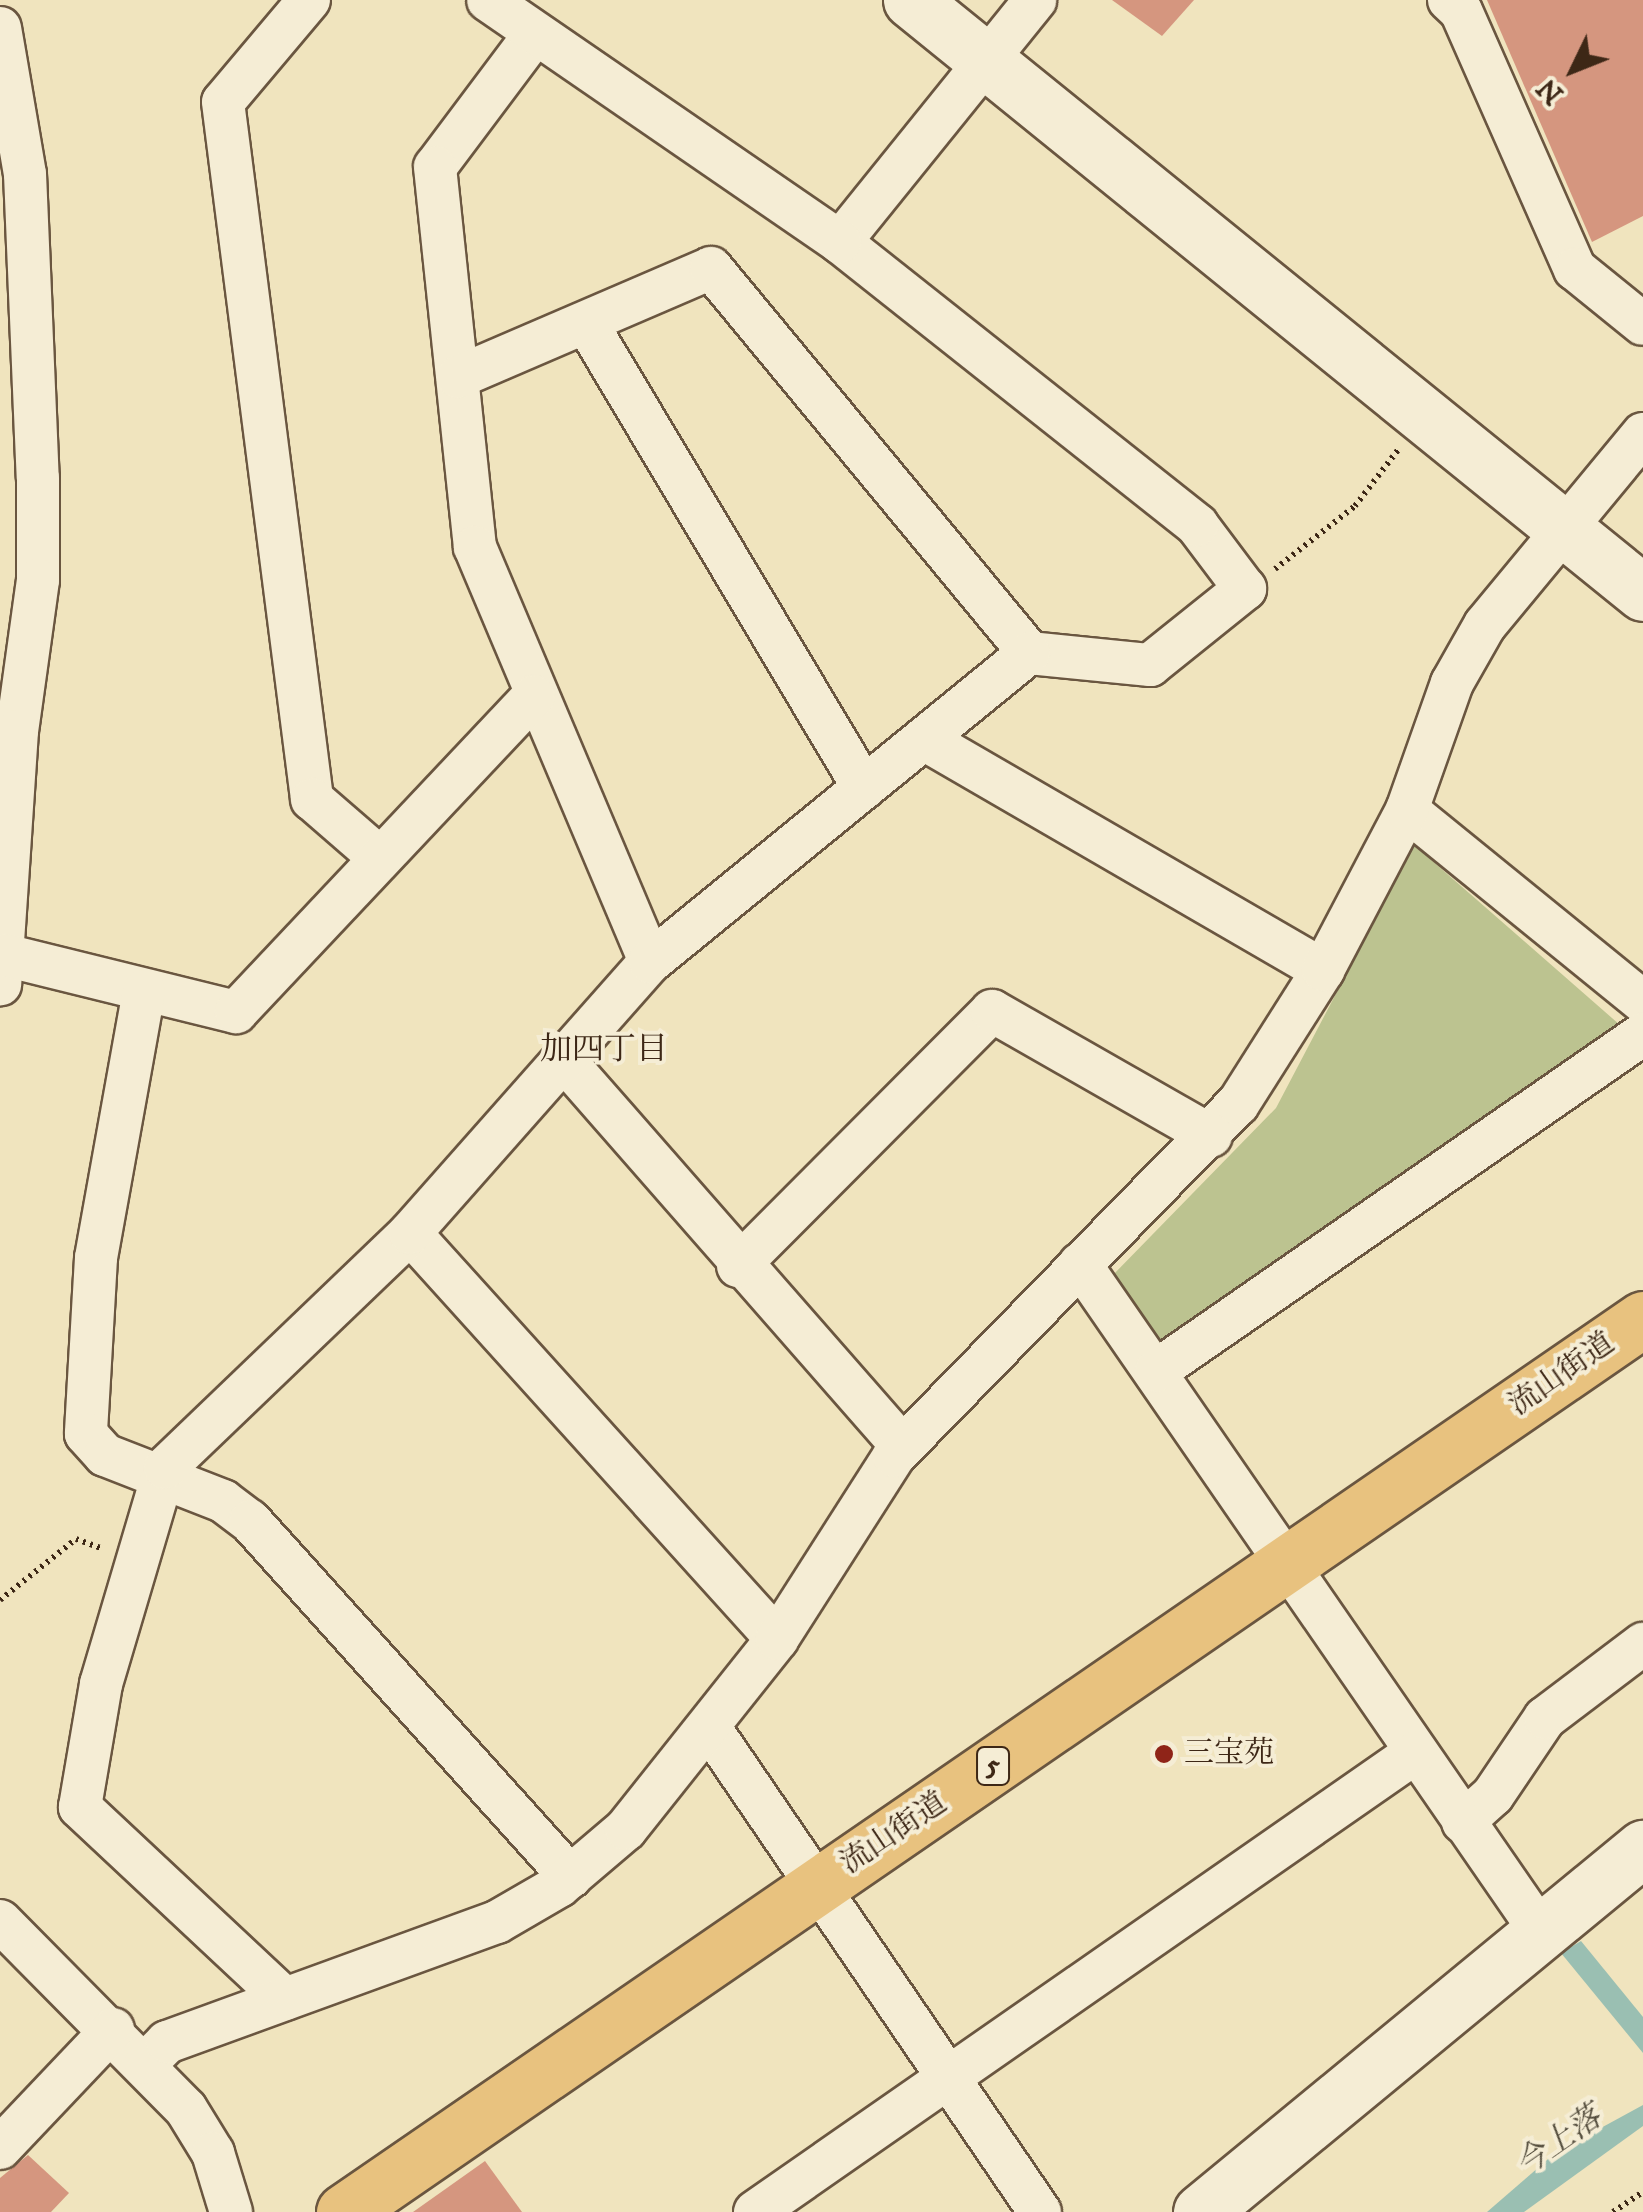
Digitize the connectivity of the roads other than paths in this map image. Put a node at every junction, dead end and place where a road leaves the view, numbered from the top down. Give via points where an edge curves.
1 (309, 0) edge
2 (488, 0) edge
3 (911, 0) edge
4 (1036, 0) edge
5 (1449, 0) edge
6 (0, 28) edge
7 (535, 34) junction
8 (987, 60) junction
9 (840, 242) junction
10 (587, 324) junction
11 (1643, 324) edge
12 (458, 377) junction
13 (1643, 434) edge
14 (1564, 528) junction
15 (19, 579) edge
16 (1643, 592) edge
17 (1029, 653) junction
18 (534, 696) junction
19 (924, 740) junction
20 (864, 788) junction
21 (1407, 810) junction
22 (380, 858) junction
23 (650, 962) junction
24 (3, 969) edge
25 (1323, 970) junction
26 (144, 991) junction
27 (1643, 1002) edge
28 (1643, 1034) edge
29 (564, 1060) junction
30 (1211, 1136) junction
31 (410, 1233) junction
32 (1080, 1264) junction
33 (738, 1266) junction
34 (1643, 1319) edge
35 (1156, 1371) junction
36 (903, 1447) junction
37 (160, 1479) junction
38 (1287, 1564) junction
39 (777, 1640) junction
40 (1643, 1644) edge
41 (709, 1727) junction
42 (1416, 1752) junction
43 (1464, 1822) junction
44 (1643, 1848) edge
45 (570, 1877) junction
46 (815, 1888) junction
47 (0, 1921) edge
48 (1540, 1932) junction
49 (285, 1999) junction
50 (113, 2029) junction
51 (146, 2062) junction
52 (947, 2080) junction
53 (0, 2148) edge
54 (230, 2212) edge
55 (344, 2212) edge
56 (755, 2212) edge
57 (1040, 2212) edge
58 (1200, 2212) edge

1 - 22 street via 224,102 312,798
2 - 7 street
3 - 8 street
4 - 8 street
5 - 11 street via 1462,11 1574,268
6 - 15 street via 25,174
7 - 9 street
7 - 12 street via 436,167
8 - 9 street
8 - 14 street
9 - 17 street via 1198,526 1244,589 1150,665
10 - 12 street
10 - 17 street via 711,268
10 - 20 street
12 - 18 street via 475,547
13 - 14 street
14 - 16 street
14 - 21 street via 1486,626 1452,683
15 - 24 street
17 - 19 street
18 - 22 street
18 - 23 street
19 - 20 street
19 - 25 street
20 - 23 street
21 - 25 street
21 - 27 street
22 - 26 street via 236,1012
23 - 29 street
24 - 26 street
25 - 30 street
26 - 37 street via 96,1258 84,1417 100,1452
28 - 35 street
29 - 31 street
29 - 33 street
30 - 32 street
30 - 33 street via 992,1011
31 - 37 street via 188,1437
31 - 39 street
32 - 35 street
32 - 36 street
33 - 36 street
34 - 38 main road, 流山街道 / 5
35 - 38 street
36 - 39 street
37 - 45 street via 222,1502 250,1522
37 - 49 street via 101,1684 80,1808
38 - 42 street
38 - 46 main road, 流山街道 / 5
39 - 41 street
40 - 43 street via 1545,1718 1493,1795
41 - 45 street via 626,1829
41 - 46 street
42 - 43 street
42 - 52 street
43 - 48 street
44 - 48 street
45 - 49 street via 441,1946
46 - 52 street
46 - 55 main road, 流山街道 / 5
47 - 50 street
48 - 58 street
49 - 51 street via 167,2042
50 - 51 street
50 - 53 street
51 - 54 street via 213,2153
52 - 56 street
52 - 57 street

